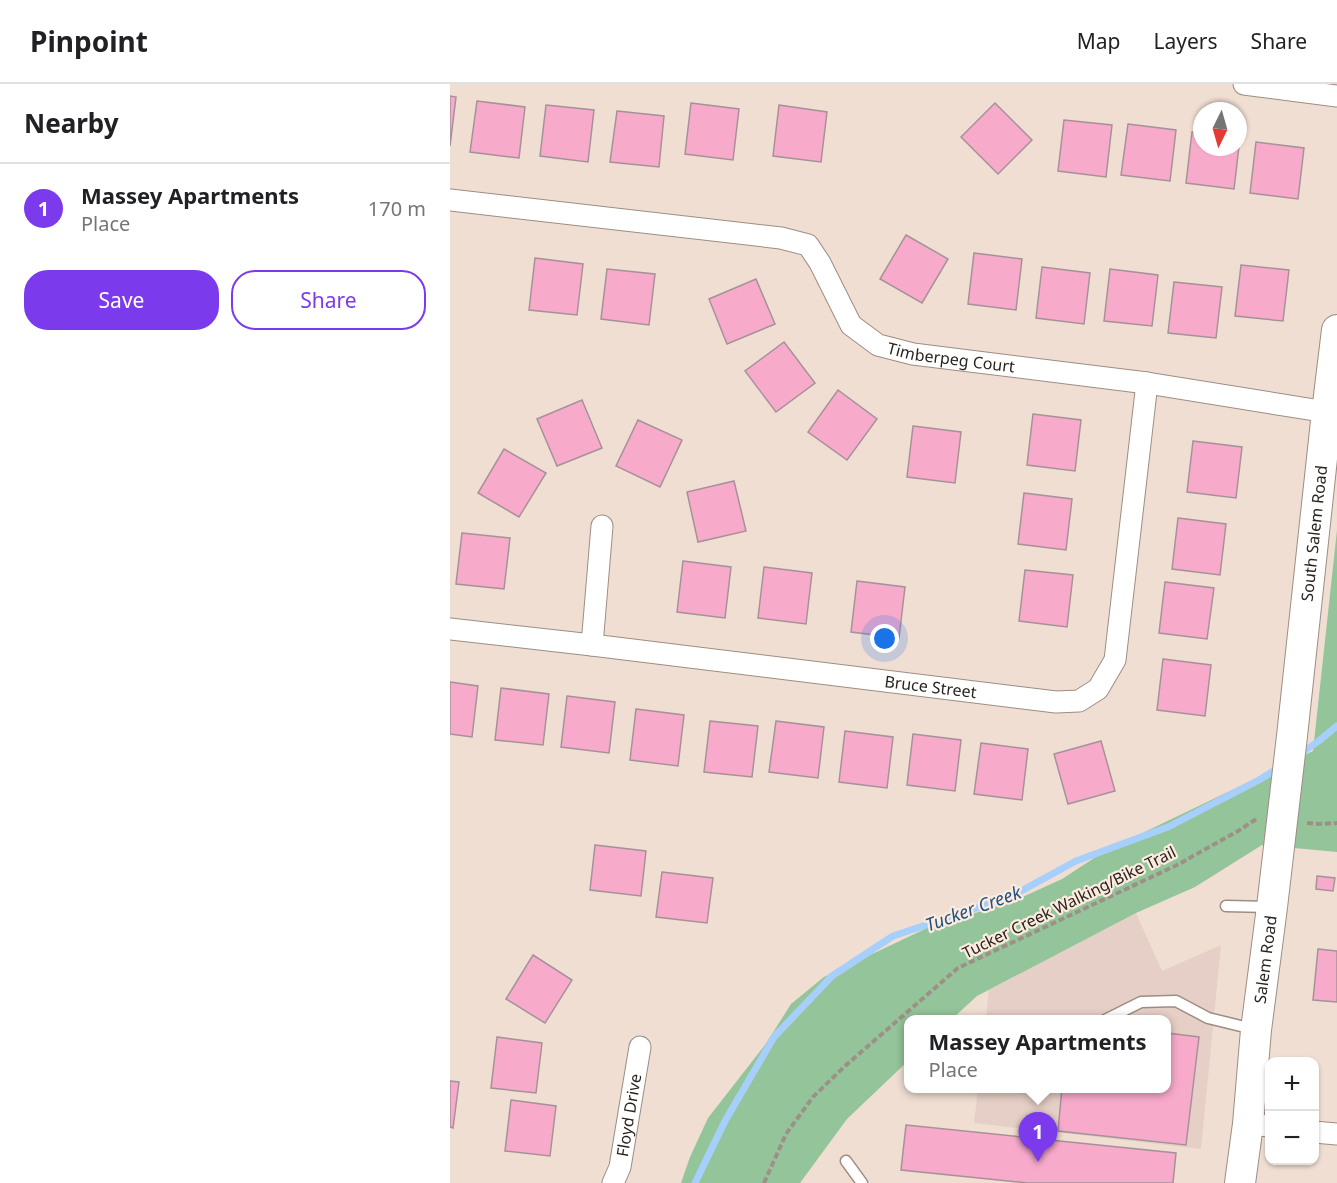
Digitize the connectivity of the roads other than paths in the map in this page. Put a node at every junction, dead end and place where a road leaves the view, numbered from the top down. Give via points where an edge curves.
1 (1244, 84) edge
2 (1337, 96) edge
3 (450, 201) edge
4 (1337, 330) edge
5 (1147, 383) junction
6 (1327, 412) junction
7 (603, 526) dead end
8 (450, 629) edge
9 (592, 645) junction
10 (1292, 736) joint
11 (1226, 906) dead end
12 (1272, 907) junction
13 (1115, 1015) edge
14 (1256, 1030) junction
15 (640, 1047) dead end
16 (1258, 1125) edge
17 (1319, 1132) edge
18 (1337, 1134) edge
19 (846, 1161) dead end
20 (613, 1183) edge
21 (862, 1183) edge
22 (1239, 1183) edge

1 - 2 street
3 - 5 street, Timberpeg Court via 781,238 808,246 851,325 878,345 913,354
4 - 6 main road, South Salem Road
5 - 6 street, Timberpeg Court
5 - 9 street, Bruce Street via 1115,660 1098,689 1079,701 1056,702
6 - 10 main road, South Salem Road
7 - 9 street
8 - 9 street, Bruce Street
10 - 12 main road, Salem Road
11 - 12 lane
12 - 14 main road, Salem Road
13 - 14 lane via 1141,1002 1176,1001 1208,1018
14 - 16 main road, Salem Road
15 - 20 street, Floyd Drive via 620,1167
16 - 22 main road, Salem Road
17 - 18 street
19 - 21 lane

